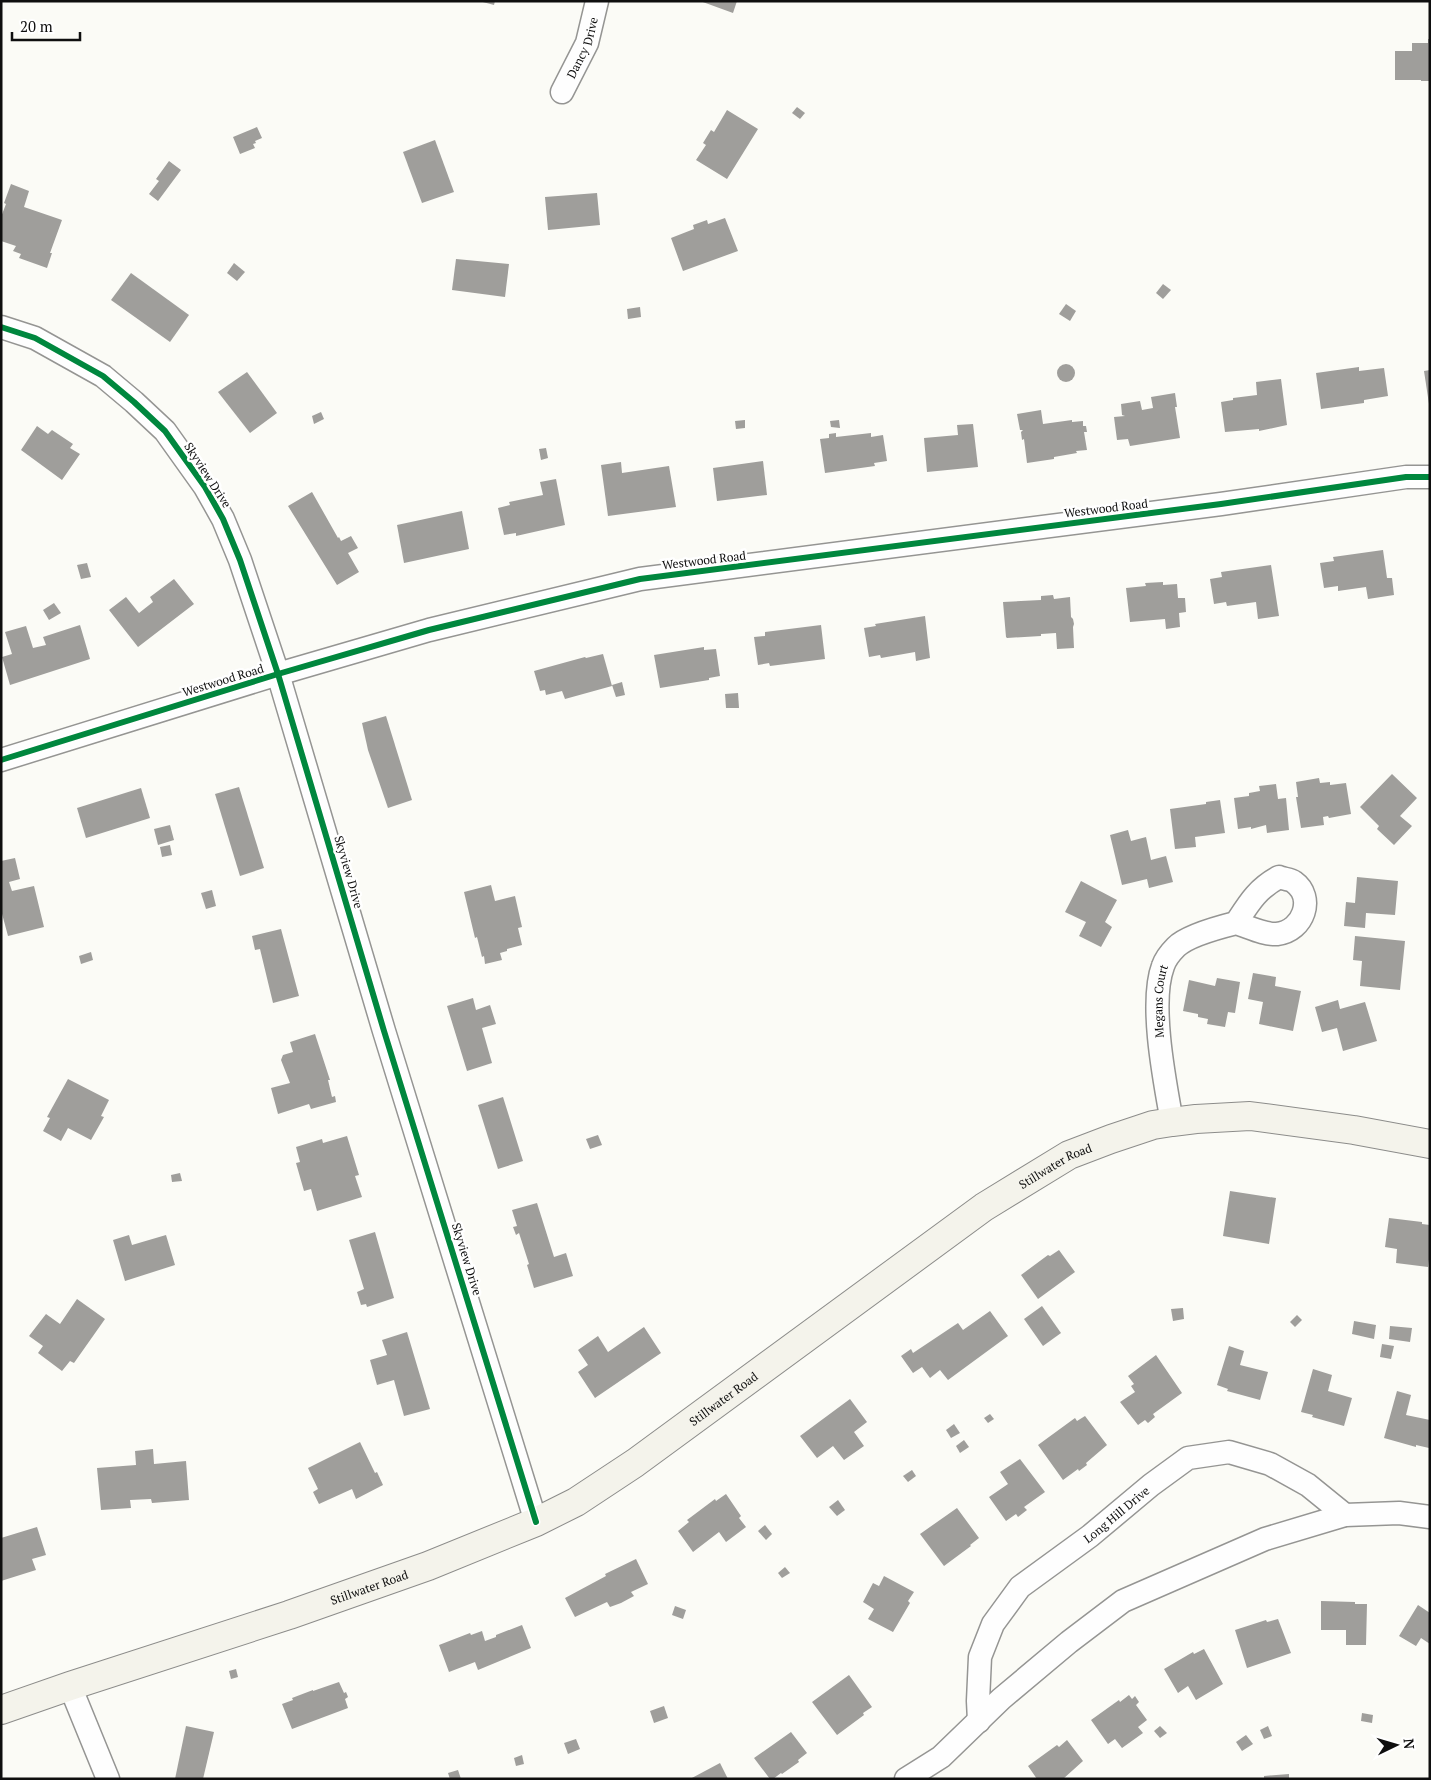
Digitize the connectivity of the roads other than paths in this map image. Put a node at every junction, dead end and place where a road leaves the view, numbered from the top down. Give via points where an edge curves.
1 (596, 1) edge
2 (562, 92) dead end
3 (1, 327) edge
4 (1430, 477) edge
5 (278, 674) junction
6 (1, 760) edge
7 (1236, 923) dead end
8 (1172, 1122) junction
9 (1430, 1144) edge
10 (1345, 1515) junction
11 (1430, 1516) edge
12 (536, 1522) junction
13 (70, 1686) junction
14 (1, 1710) edge
15 (979, 1721) junction
16 (108, 1779) edge
17 (906, 1779) edge

1 - 2 street, Dancy Drive via 587,43
3 - 5 street, Skyview Drive via 35,338 103,376 165,431 205,487 223,519
4 - 5 street, Westwood Road via 1406,477 640,579 429,630
5 - 6 street, Westwood Road
5 - 12 street, Skyview Drive via 384,1031
7 - 8 street, Megans Court via 1182,943 1163,965 1157,1003 1162,1070
8 - 9 main road, Stillwater Road via 1250,1116
8 - 12 main road, Stillwater Road via 1110,1138 1069,1155 984,1207 635,1463 576,1502
10 - 11 street via 1399,1512
10 - 15 street via 1265,1539 1122,1601 1001,1698
10 - 15 street, Long Hill Drive via 1308,1485 1270,1464 1229,1452 1188,1458 1020,1587 993,1624 980,1657
12 - 13 main road, Stillwater Road via 428,1566 289,1615
13 - 14 main road, Stillwater Road
13 - 16 street
15 - 17 street via 941,1758

